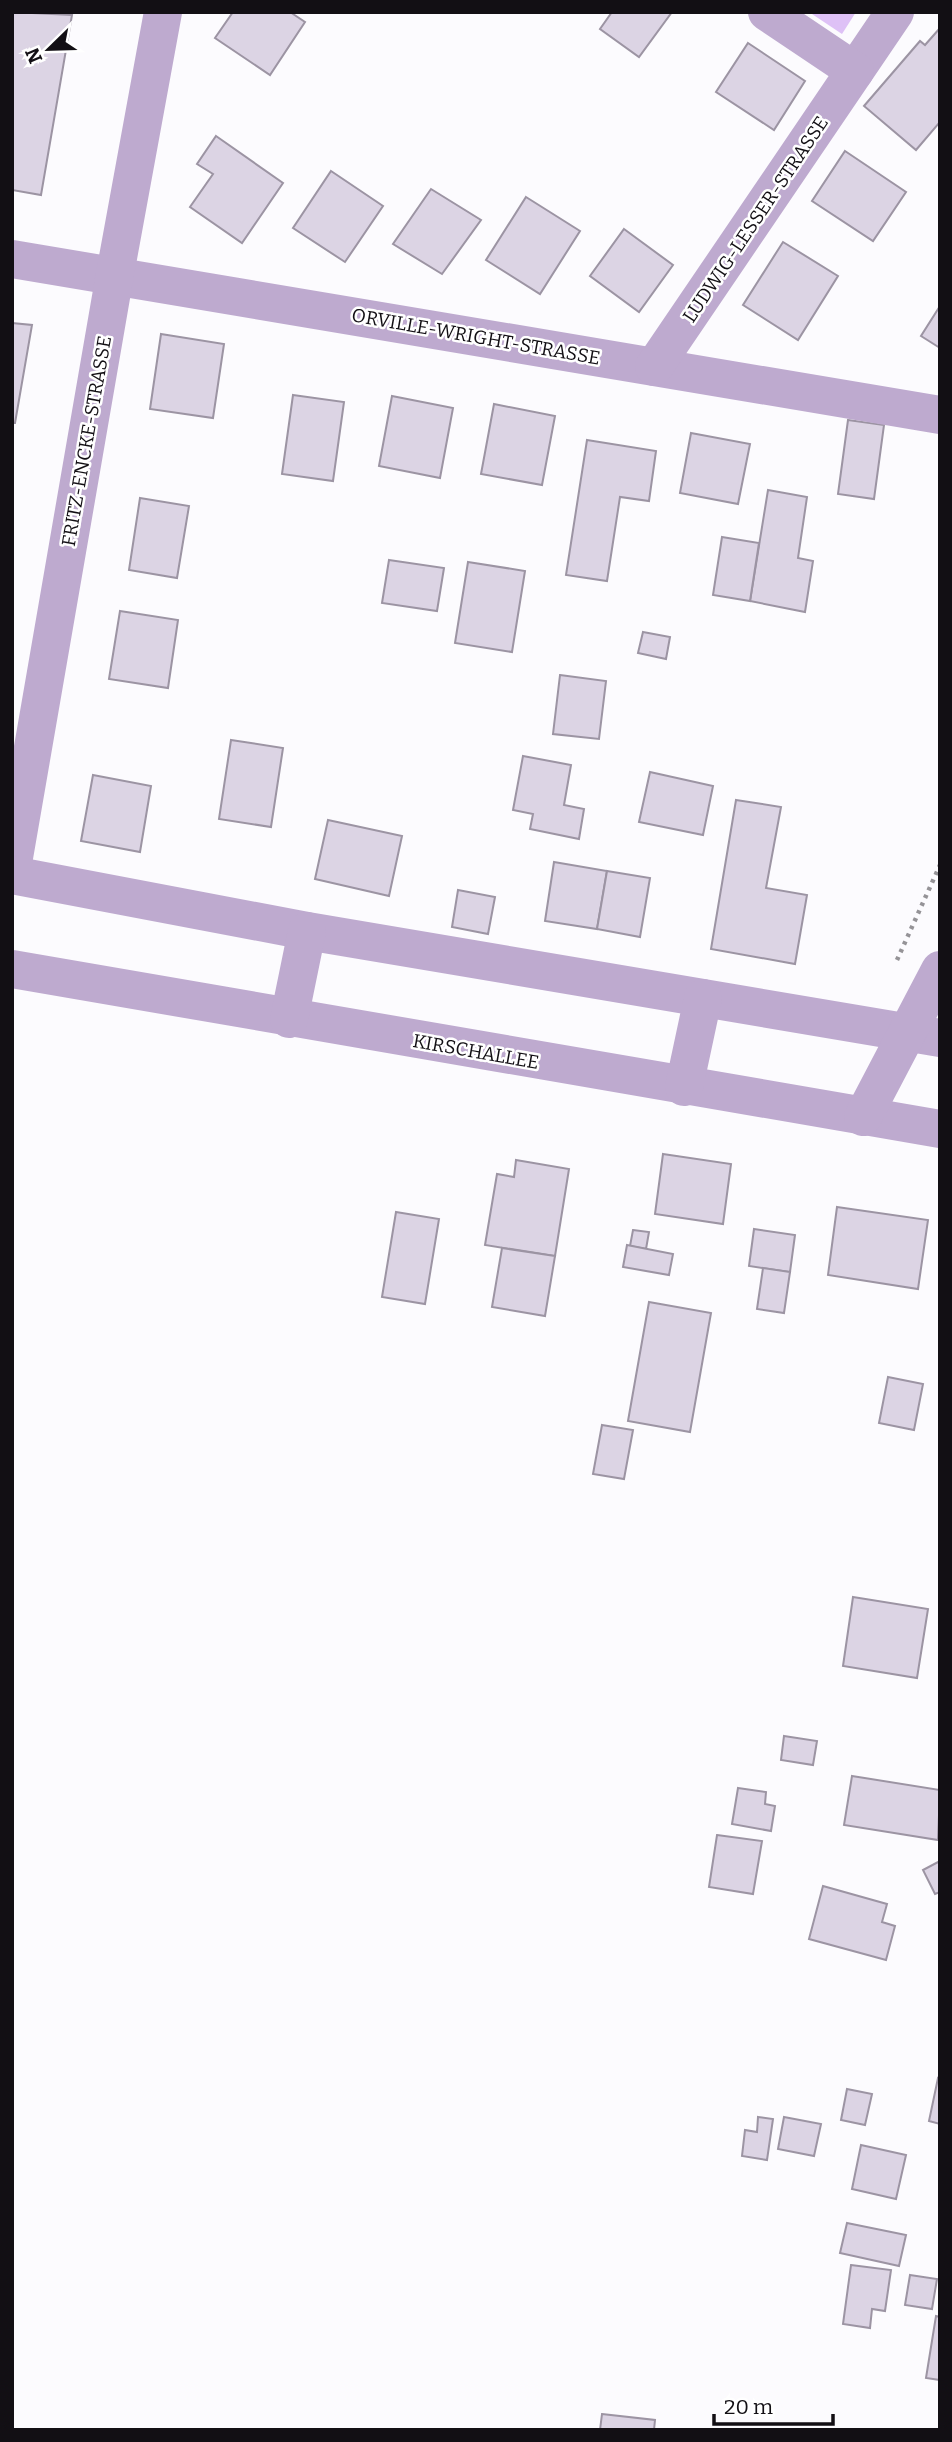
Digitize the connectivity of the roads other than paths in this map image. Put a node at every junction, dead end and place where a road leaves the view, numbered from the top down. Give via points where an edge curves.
1 (163, 12) edge
2 (767, 12) edge
3 (895, 12) edge
4 (855, 71) junction
5 (12, 259) edge
6 (115, 274) junction
7 (654, 367) junction
8 (940, 415) edge
9 (12, 869) edge
10 (12, 875) edge
11 (307, 931) junction
12 (12, 969) edge
13 (940, 970) edge
14 (703, 998) junction
15 (289, 1019) junction
16 (923, 1036) edge
17 (684, 1087) junction
18 (863, 1117) junction
19 (940, 1129) edge

1 - 6 street, FRITZ-ENCKE-STRASSE
2 - 4 street
3 - 4 street, LUDWIG-LESSER-STRASSE
4 - 7 street, LUDWIG-LESSER-STRASSE
5 - 6 street, ORVILLE-WRIGHT-STRASSE
6 - 7 street, ORVILLE-WRIGHT-STRASSE
6 - 9 street, FRITZ-ENCKE-STRASSE
7 - 8 street, ORVILLE-WRIGHT-STRASSE
10 - 11 street
11 - 14 street
11 - 15 street
12 - 15 street, KIRSCHALLEE
13 - 16 street
14 - 16 street
14 - 17 street
15 - 17 street, KIRSCHALLEE
16 - 18 street
17 - 18 street, KIRSCHALLEE
18 - 19 street, KIRSCHALLEE

